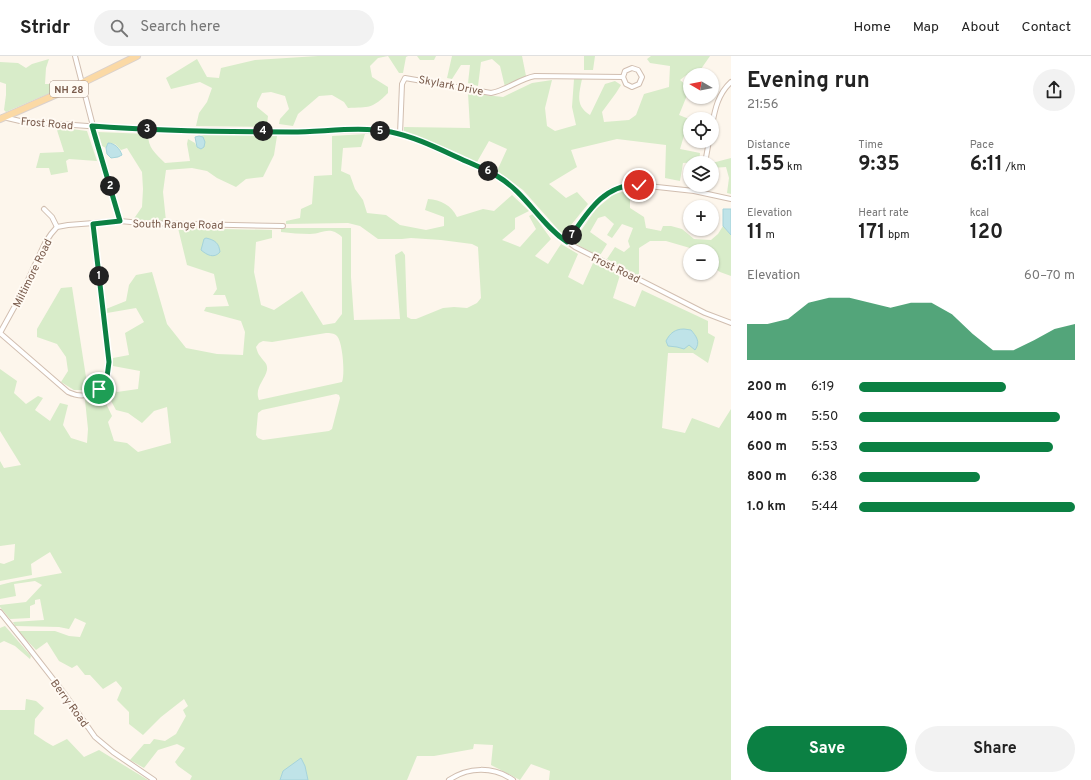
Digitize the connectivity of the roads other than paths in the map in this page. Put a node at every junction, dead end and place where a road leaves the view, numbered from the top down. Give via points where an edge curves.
1 (75, 56) edge
2 (136, 56) edge
3 (623, 77) junction
4 (731, 82) edge
5 (82, 83) junction
6 (715, 112) edge
7 (1, 118) edge
8 (92, 126) junction
9 (400, 134) junction
10 (683, 190) edge
11 (700, 192) edge
12 (731, 199) edge
13 (44, 209) dead end
14 (120, 221) junction
15 (93, 224) junction
16 (283, 226) dead end
17 (58, 227) junction
18 (567, 242) junction
19 (731, 323) edge
20 (0, 333) edge
21 (0, 612) edge
22 (154, 780) edge
23 (448, 780) edge
24 (513, 780) edge

1 - 5 street, South Range Road
2 - 5 main road, NH 28
3 - 3 street, Skylark Drive via 626,84 634,87 639,84 642,77 638,70 632,68 627,70
3 - 9 street, Skylark Drive via 535,76 491,93 405,78 402,84
4 - 6 street via 719,98
5 - 7 main road, NH 28
5 - 8 street, South Range Road
7 - 8 street, Frost Road
8 - 9 street, Frost Road via 276,132 381,131
8 - 14 street, South Range Road
9 - 18 street, Frost Road via 446,152 504,180 523,197 550,229
10 - 18 street via 631,184 606,193
11 - 12 street
13 - 17 street
14 - 15 street, Miltimore Road
14 - 16 street, South Range Road
15 - 17 street, Miltimore Road
15 - 20 street via 109,362 107,377 100,387 86,395 68,392
17 - 20 street, Miltimore Road via 45,244
18 - 19 street, Frost Road via 705,313
21 - 22 street, Berry Road via 95,737
23 - 24 street via 464,772 482,770 500,773

